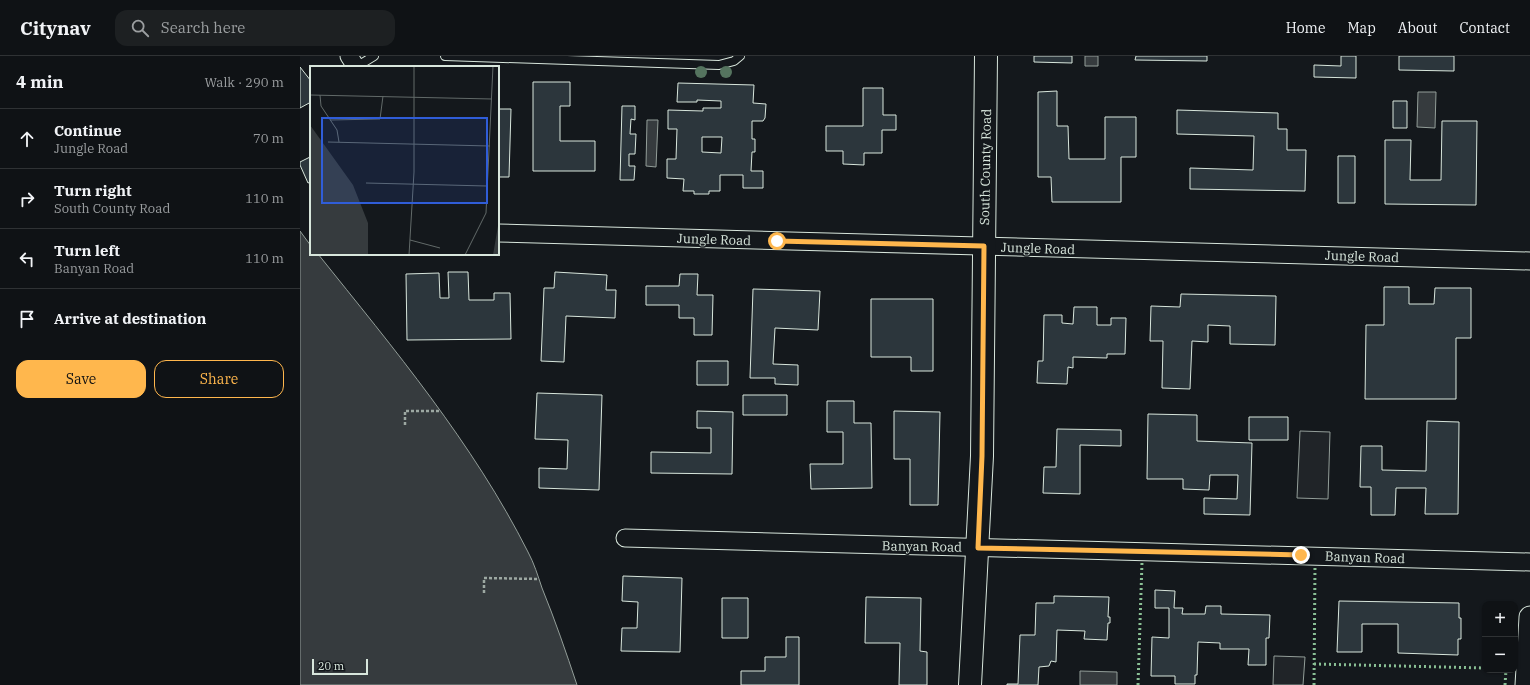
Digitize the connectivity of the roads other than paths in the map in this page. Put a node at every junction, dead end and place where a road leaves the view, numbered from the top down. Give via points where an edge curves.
1 (348, 56) edge
2 (374, 56) edge
3 (445, 56) edge
4 (740, 56) edge
5 (986, 56) edge
6 (355, 66) edge
7 (358, 66) edge
8 (499, 233) edge
9 (984, 246) junction
10 (1530, 261) edge
11 (625, 538) dead end
12 (978, 548) junction
13 (1530, 562) edge
14 (1530, 617) edge
15 (970, 685) edge
16 (1526, 685) edge

1 - 6 street
2 - 7 lane
3 - 4 lane via 719,65 734,62
5 - 9 main road, South County Road
8 - 9 street, Jungle Road
9 - 10 street, Jungle Road
9 - 12 main road, South County Road via 982,456
11 - 12 street, Banyan Road
12 - 13 street, Banyan Road
12 - 15 main road, South County Road
14 - 16 street

